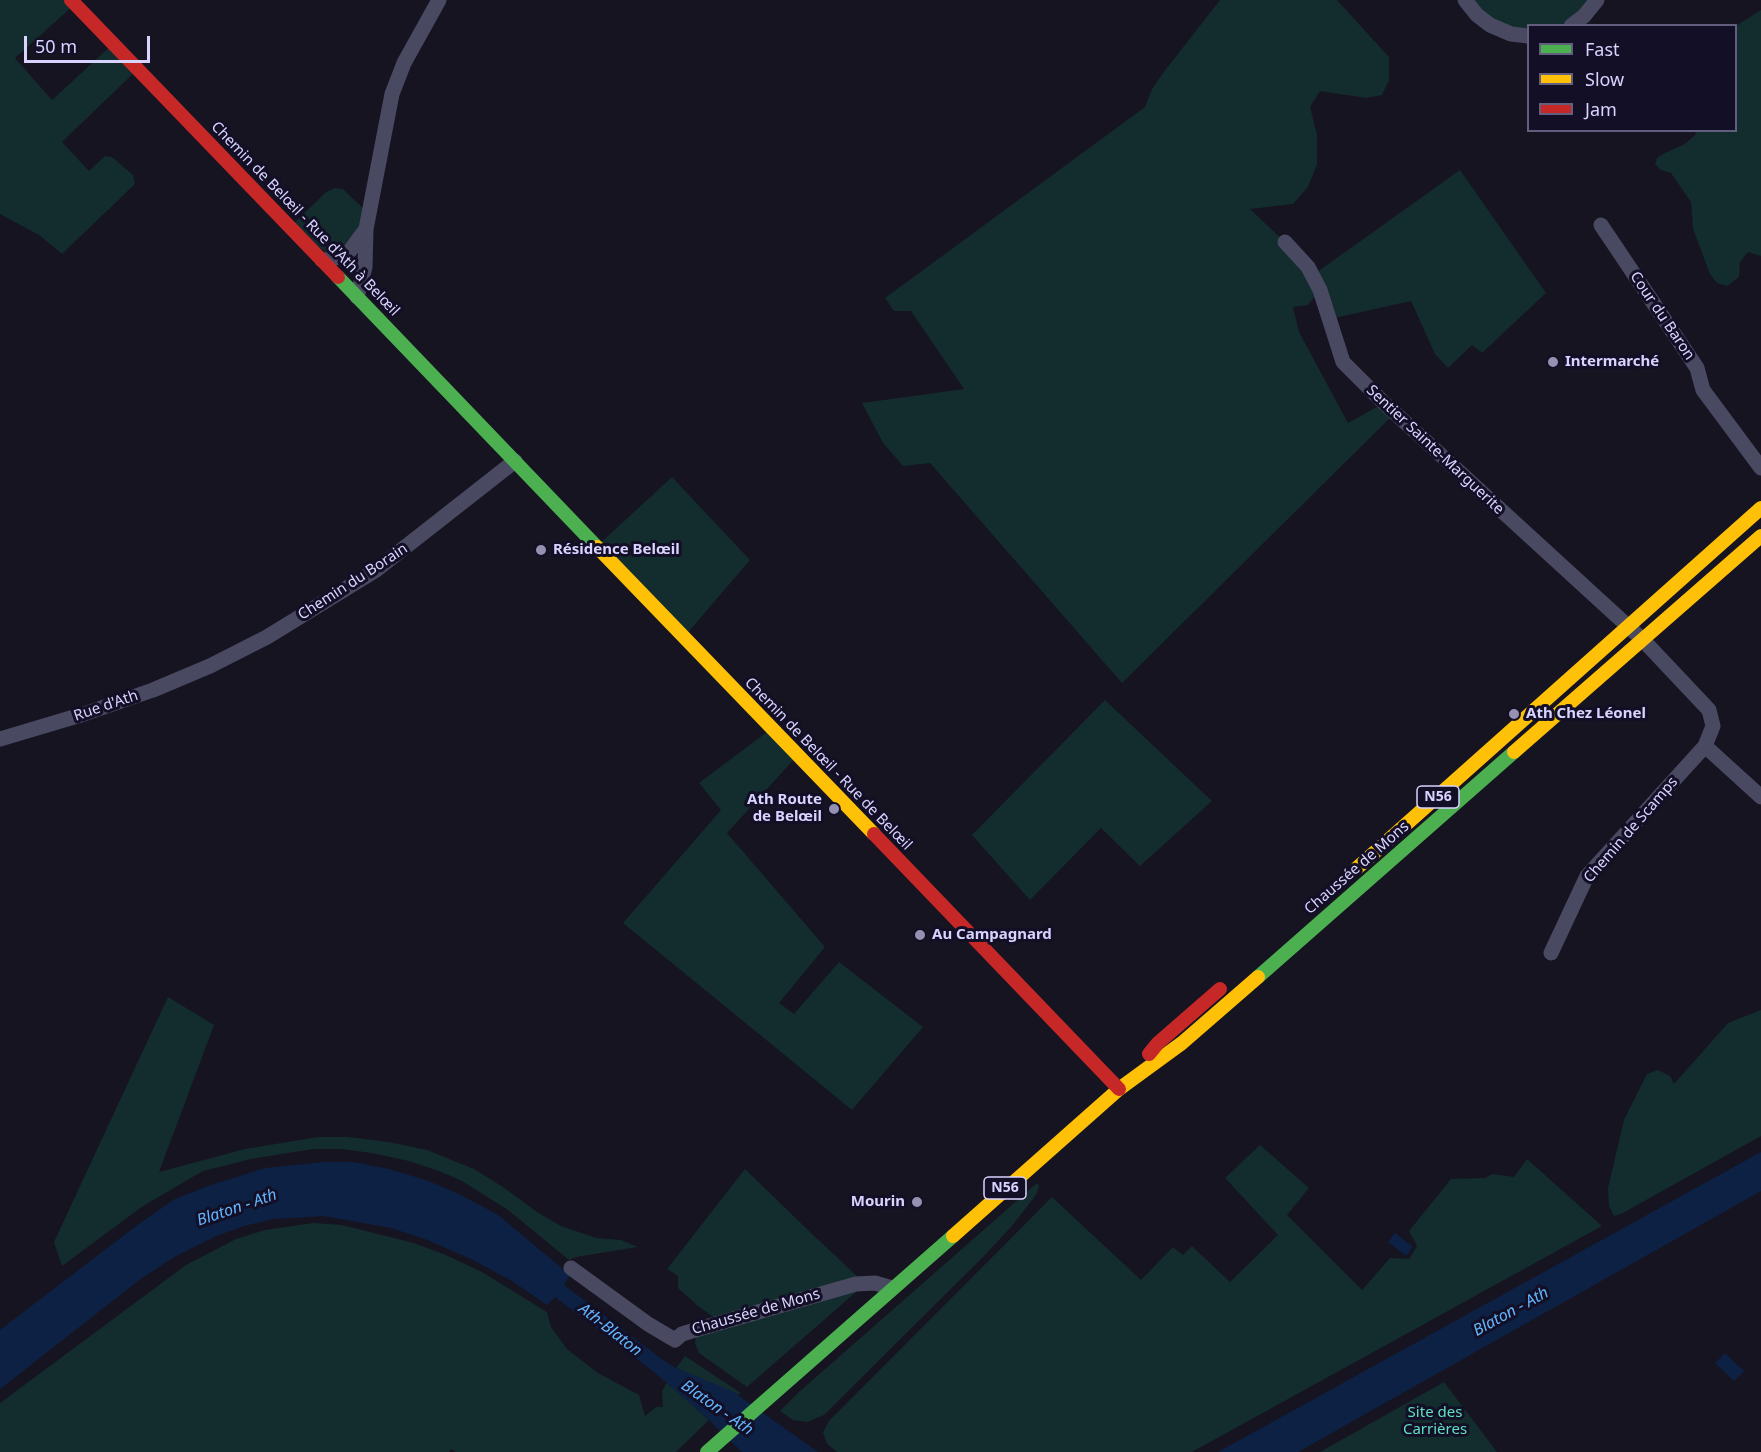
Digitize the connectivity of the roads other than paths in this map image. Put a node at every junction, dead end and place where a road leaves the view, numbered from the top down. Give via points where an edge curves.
1 (71, 0) edge
2 (439, 0) edge
3 (1465, 0) edge
4 (1597, 0) edge
5 (1574, 24) edge
6 (1527, 36) edge
7 (1601, 225) dead end
8 (366, 229) junction
9 (1285, 242) dead end
10 (322, 260) junction
11 (357, 297) junction
12 (515, 462) junction
13 (1761, 468) edge
14 (1761, 508) edge
15 (1761, 536) edge
16 (1628, 628) junction
17 (1643, 640) junction
18 (210, 666) joint
19 (0, 739) edge
20 (1705, 746) junction
21 (1761, 797) edge
22 (1347, 876) dead end
23 (1551, 953) dead end
24 (1226, 983) dead end
25 (1119, 1089) junction
26 (571, 1268) dead end
27 (892, 1288) junction
28 (707, 1452) edge

1 - 10 main road, Chemin de Belœil - Rue d'Ath à Belœil
2 - 8 street via 404,63 392,94
3 - 6 street via 1490,25
4 - 5 street
7 - 13 street, Cour du Baron via 1697,368 1702,390
8 - 10 street via 349,252
8 - 11 street via 365,267
9 - 16 street, Sentier Sainte-Marguerite via 1308,267 1320,290 1343,362
10 - 11 main road, Chemin de Belœil - Rue d'Ath à Belœil
11 - 12 main road, Chemin de Belœil - Rue d'Ath à Belœil
12 - 18 street, Chemin du Borain via 376,570 267,637
12 - 25 main road, Chemin de Belœil - Rue de Belœil
14 - 16 main road, Chaussée de Mons / N56
15 - 17 main road, Chaussée de Mons / N56
16 - 17 street, Sentier Sainte-Marguerite
16 - 22 main road, Chaussée de Mons / N56
17 - 20 street via 1709,710 1713,726
17 - 25 main road, Chaussée de Mons / N56 via 1182,1043
18 - 19 street, Rue d'Ath via 94,711
20 - 21 street
20 - 23 street, Chemin de Scamps via 1587,876
24 - 25 main road, Chaussée de Mons / N56 via 1158,1043
25 - 27 main road, Chaussée de Mons / N56
26 - 27 street, Chaussée de Mons via 675,1340 688,1332 856,1284 875,1283
27 - 28 main road, Chaussée de Mons / N56

